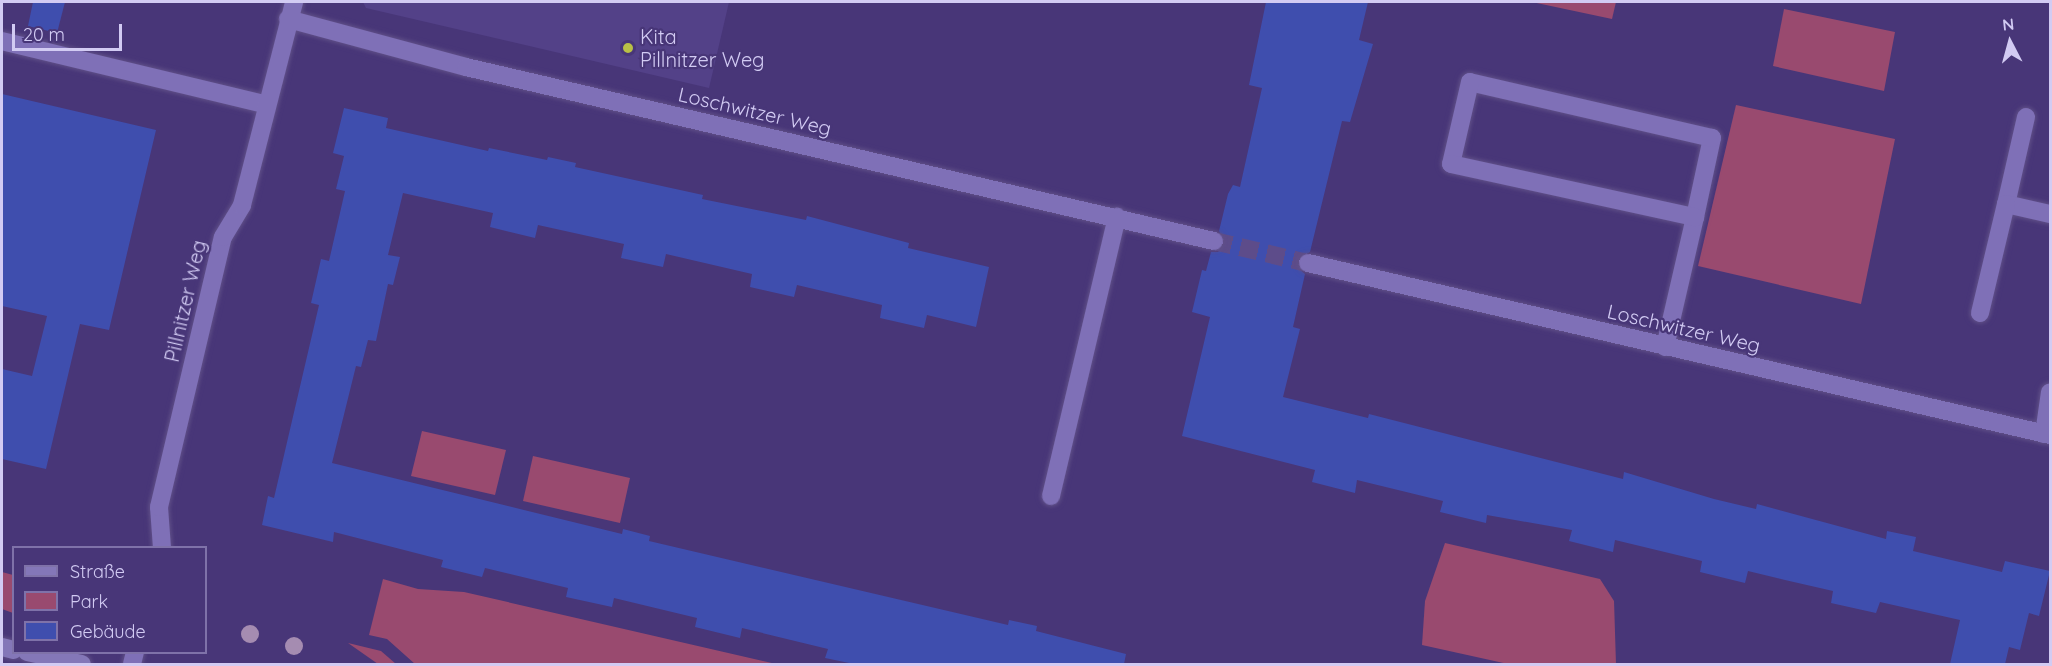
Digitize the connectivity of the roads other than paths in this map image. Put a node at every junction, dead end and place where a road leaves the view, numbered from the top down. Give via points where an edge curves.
1 (294, 2) edge
2 (288, 19) junction
3 (2, 41) edge
4 (265, 104) junction
5 (2026, 117) dead end
6 (2006, 204) junction
7 (2050, 214) edge
8 (1117, 217) junction
9 (1695, 217) junction
10 (1214, 241) tunnel mouth
11 (1308, 263) tunnel mouth
12 (1980, 313) dead end
13 (1665, 347) junction
14 (2050, 392) edge
15 (2047, 435) edge
16 (1051, 496) dead end
17 (162, 546) edge
18 (36, 654) edge
19 (82, 664) edge

1 - 2 street, Pillnitzer Weg
2 - 4 street, Pillnitzer Weg
2 - 8 street, Loschwitzer Weg via 478,70
3 - 4 street
4 - 17 street, Pillnitzer Weg via 242,205 223,237 159,507
5 - 6 street
6 - 7 street
6 - 12 street
8 - 10 street, Loschwitzer Weg
8 - 16 street
9 - 9 street via 1712,138 1470,82 1451,164
9 - 13 street
11 - 13 street, Loschwitzer Weg
13 - 15 street, Loschwitzer Weg
14 - 15 street
18 - 19 main road

